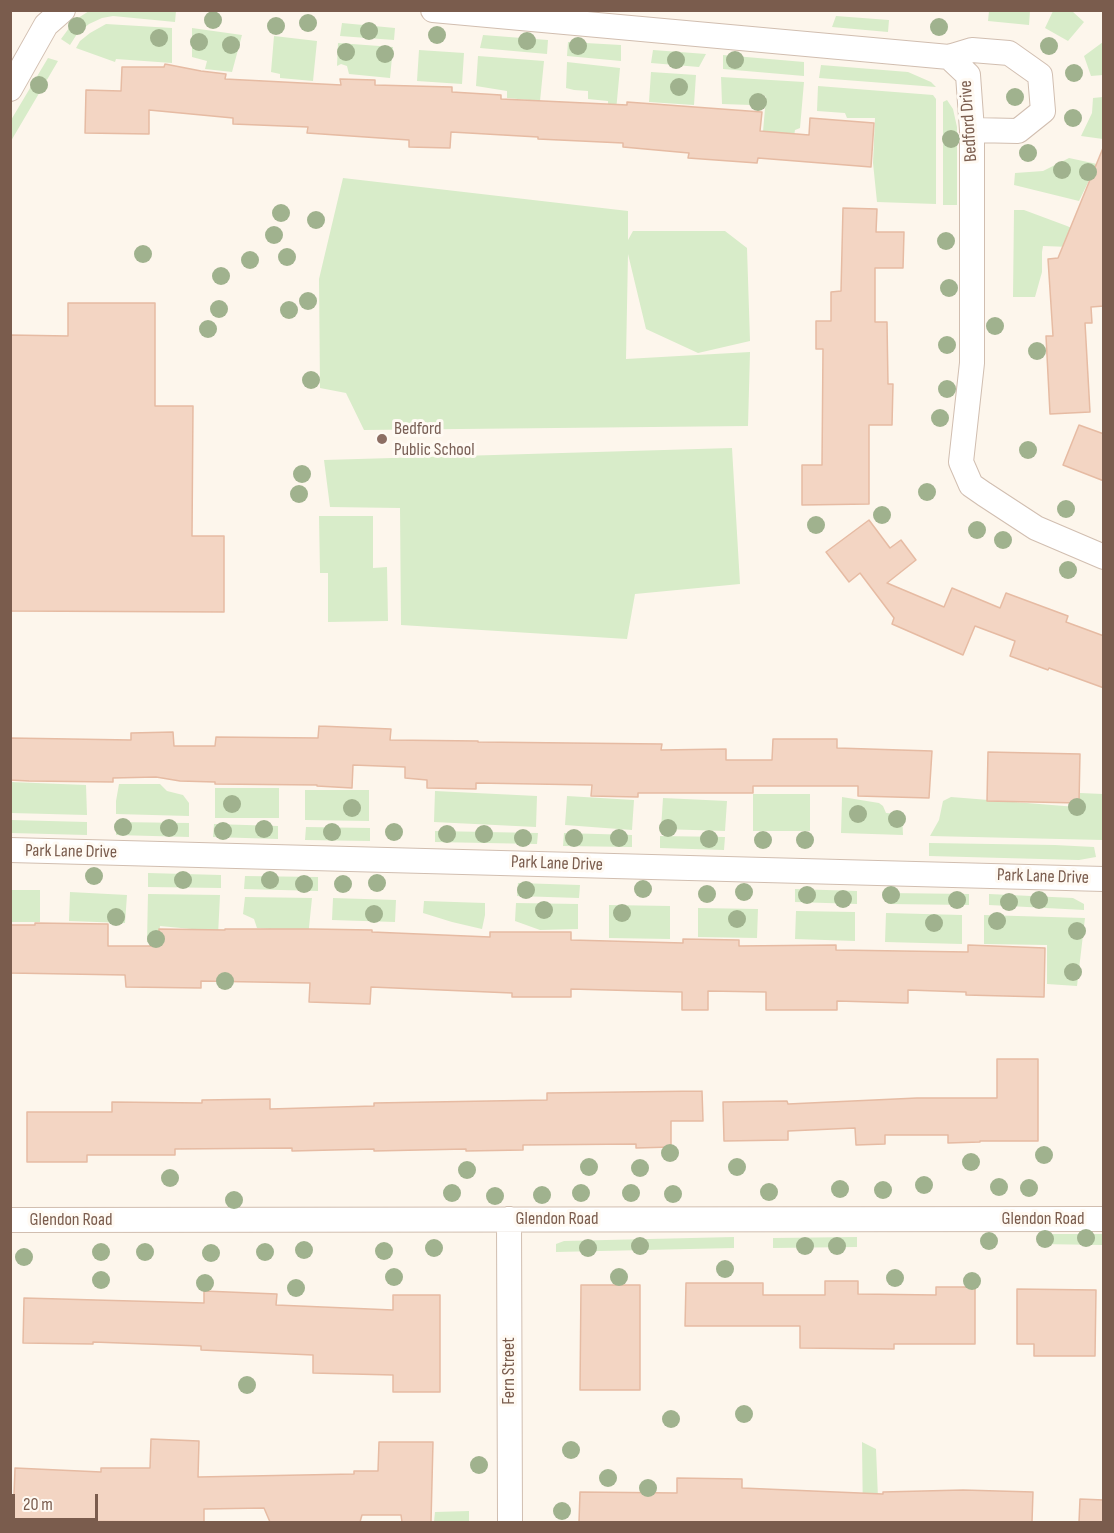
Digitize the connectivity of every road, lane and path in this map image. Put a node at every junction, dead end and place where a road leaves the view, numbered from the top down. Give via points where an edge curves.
1 (63, 10) edge
2 (433, 10) edge
3 (949, 57) junction
4 (10, 88) edge
5 (972, 130) junction
6 (1104, 557) edge
7 (10, 850) edge
8 (1104, 879) edge
9 (509, 1219) junction
10 (1104, 1219) edge
11 (10, 1220) edge
12 (510, 1522) edge

1 - 4 street via 46,25
2 - 3 street, Bedford Drive
3 - 5 street, Bedford Drive via 968,75
3 - 5 street via 972,50 1009,53 1040,75 1043,111 1018,131
5 - 6 street, Bedford Drive via 972,363 961,462 971,485 984,494 1036,528
7 - 8 street, Park Lane Drive
9 - 10 street, Glendon Road
9 - 11 street, Glendon Road
9 - 12 street, Fern Street

